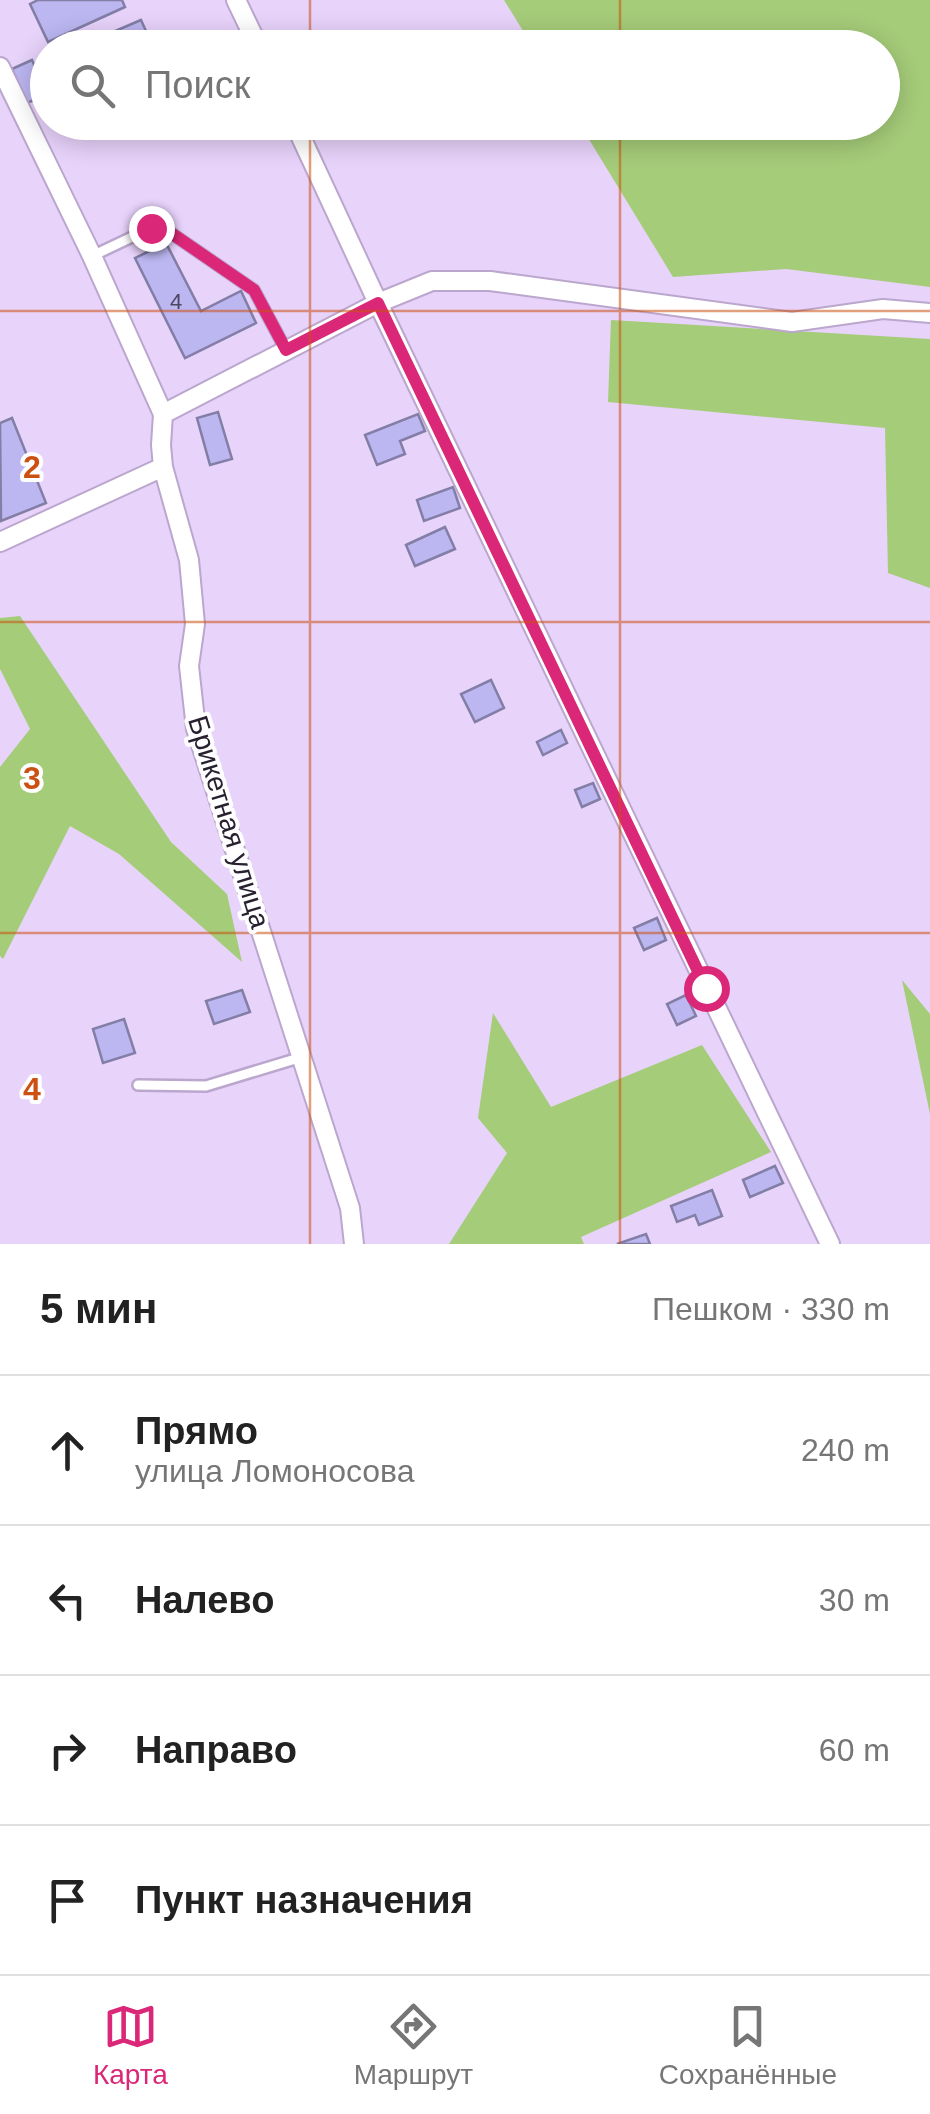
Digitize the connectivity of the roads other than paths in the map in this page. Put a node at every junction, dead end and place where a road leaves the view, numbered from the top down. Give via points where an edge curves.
1 (236, 0) edge
2 (250, 30) edge
3 (0, 67) edge
4 (30, 129) edge
5 (36, 140) edge
6 (302, 140) edge
7 (92, 256) junction
8 (378, 303) junction
9 (930, 313) edge
10 (286, 350) junction
11 (163, 414) junction
12 (163, 467) junction
13 (0, 542) edge
14 (302, 1057) junction
15 (138, 1085) dead end
16 (354, 1244) edge
17 (830, 1244) edge

1 - 2 street
3 - 4 street, Брикетная улица
5 - 7 street, Брикетная улица
6 - 8 street
7 - 10 lane via 162,228 254,290
7 - 11 street, Брикетная улица
8 - 9 street via 432,281 490,281 792,322 883,309
8 - 10 street
8 - 17 street
10 - 11 street
11 - 12 street, Брикетная улица
12 - 13 street
12 - 14 street, Брикетная улица via 189,560 196,729
14 - 15 lane via 206,1086
14 - 16 street, Брикетная улица via 350,1208

